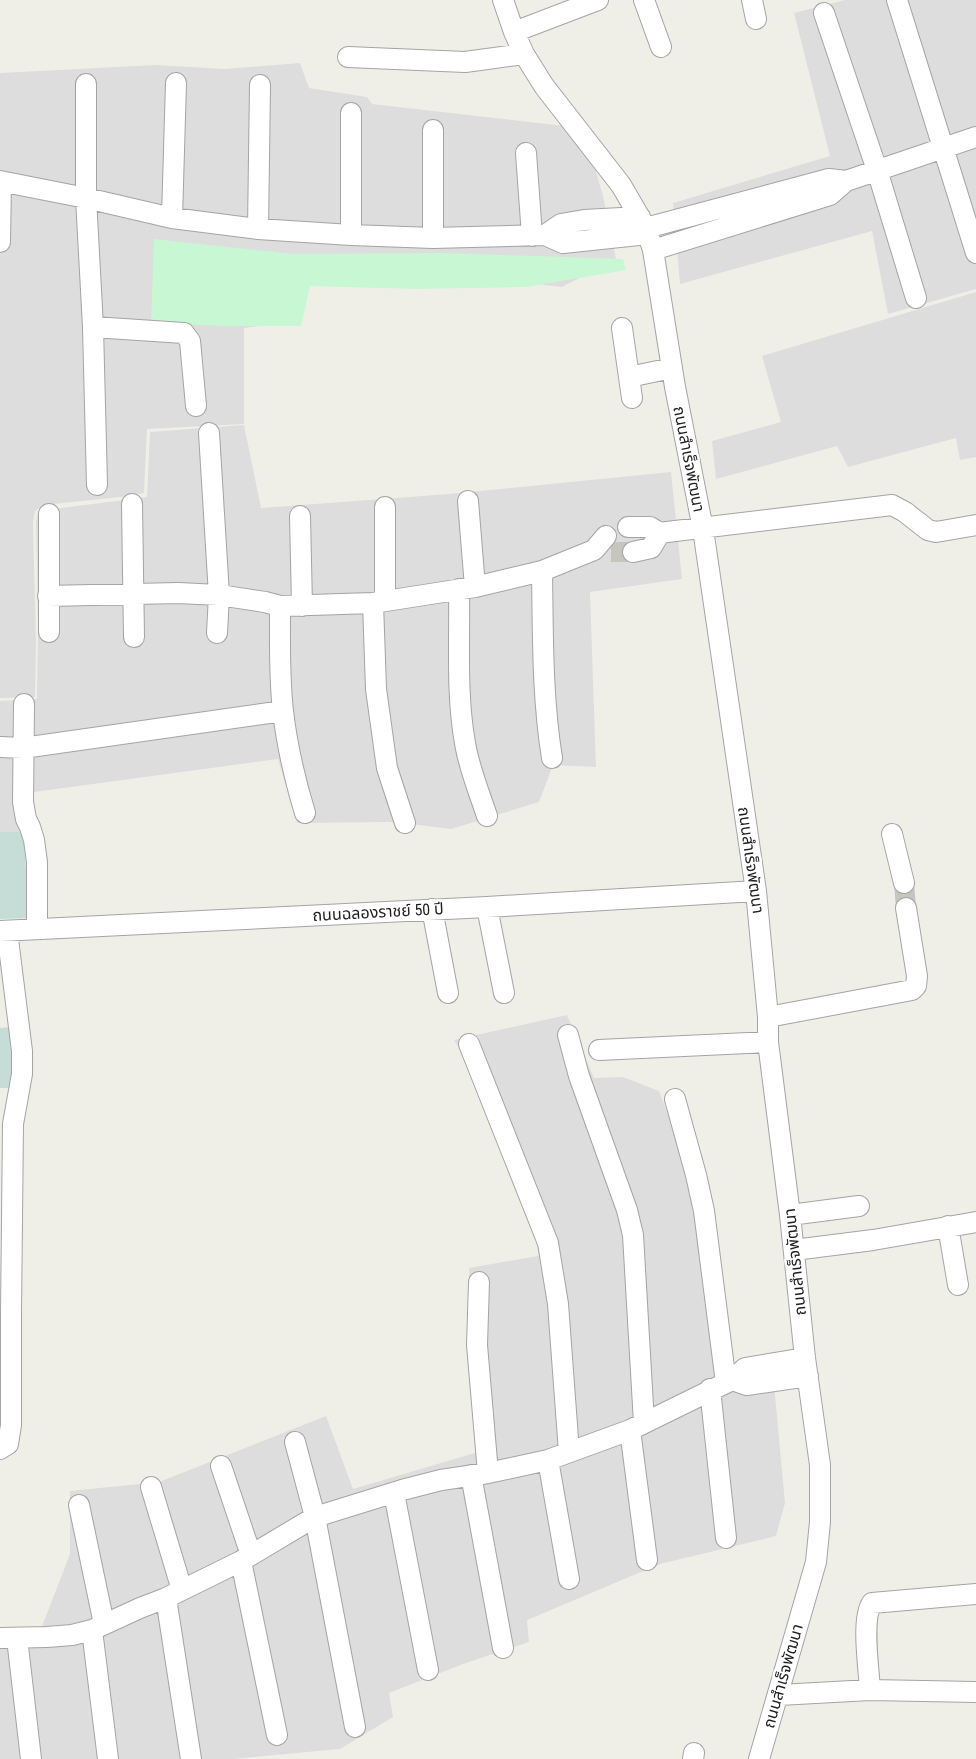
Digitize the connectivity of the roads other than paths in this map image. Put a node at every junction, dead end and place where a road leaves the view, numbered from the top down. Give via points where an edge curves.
1 (503, 0) edge
2 (598, 0) edge
3 (644, 0) edge
4 (897, 0) edge
5 (824, 13) dead end
6 (514, 32) junction
7 (661, 47) dead end
8 (524, 54) junction
9 (348, 57) dead end
10 (176, 82) dead end
11 (86, 84) dead end
12 (260, 85) dead end
13 (351, 113) dead end
14 (432, 130) dead end
15 (976, 137) edge
16 (944, 147) junction
17 (526, 153) dead end
18 (877, 170) junction
19 (0, 181) edge
20 (86, 198) junction
21 (172, 218) junction
22 (258, 229) junction
23 (647, 232) junction
24 (351, 235) junction
25 (538, 236) junction
26 (433, 238) junction
27 (0, 242) edge
28 (976, 253) edge
29 (916, 298) dead end
30 (93, 327) junction
31 (622, 328) dead end
32 (651, 373) junction
33 (632, 398) dead end
34 (196, 406) dead end
35 (209, 433) dead end
36 (97, 486) dead end
37 (468, 501) dead end
38 (132, 504) dead end
39 (385, 507) dead end
40 (49, 514) dead end
41 (300, 516) dead end
42 (976, 525) edge
43 (628, 527) dead end
44 (697, 529) junction
45 (663, 533) junction
46 (604, 546) tunnel mouth
47 (633, 552) tunnel mouth
48 (542, 571) junction
49 (467, 588) junction
50 (134, 594) junction
51 (219, 595) junction
52 (48, 596) junction
53 (379, 602) junction
54 (280, 606) junction
55 (302, 606) junction
56 (48, 632) dead end
57 (217, 633) dead end
58 (134, 637) dead end
59 (24, 704) dead end
60 (283, 711) junction
61 (0, 747) edge
62 (23, 748) junction
63 (552, 758) dead end
64 (305, 814) dead end
65 (487, 816) dead end
66 (405, 823) dead end
67 (892, 834) dead end
68 (904, 884) tunnel mouth
69 (756, 891) junction
70 (487, 907) junction
71 (906, 908) tunnel mouth
72 (432, 909) junction
73 (36, 929) junction
74 (3, 931) edge
75 (448, 993) dead end
76 (504, 993) dead end
77 (768, 1016) junction
78 (568, 1035) dead end
79 (768, 1042) junction
80 (469, 1044) dead end
81 (599, 1050) dead end
82 (675, 1100) dead end
83 (6, 1199) edge
84 (859, 1206) dead end
85 (790, 1215) junction
86 (976, 1222) edge
87 (948, 1226) junction
88 (794, 1250) junction
89 (479, 1282) dead end
90 (958, 1285) dead end
91 (5, 1317) edge
92 (807, 1367) junction
93 (723, 1384) junction
94 (637, 1427) junction
95 (295, 1442) dead end
96 (0, 1449) edge
97 (569, 1452) junction
98 (548, 1460) junction
99 (221, 1466) dead end
100 (479, 1474) junction
101 (151, 1487) dead end
102 (394, 1493) junction
103 (80, 1505) dead end
104 (315, 1517) junction
105 (726, 1538) dead end
106 (246, 1558) junction
107 (647, 1560) dead end
108 (570, 1579) dead end
109 (174, 1594) junction
110 (976, 1594) edge
111 (98, 1627) junction
112 (8, 1638) edge
113 (503, 1648) dead end
114 (428, 1670) dead end
115 (870, 1690) junction
116 (976, 1692) edge
117 (779, 1695) junction
118 (355, 1727) dead end
119 (276, 1735) dead end
120 (31, 1759) edge
121 (108, 1759) edge
122 (191, 1759) edge
123 (759, 1759) edge

1 - 6 street, ถนนสำเร็จพัฒนา
2 - 6 street
3 - 7 street
4 - 16 street
5 - 18 street
6 - 8 street, ถนนสำเร็จพัฒนา
8 - 9 street via 465,62
8 - 23 street, ถนนสำเร็จพัฒนา via 544,86 621,185
10 - 21 street
11 - 20 street
12 - 22 street
13 - 24 street
14 - 26 street
15 - 16 street
16 - 18 street
16 - 28 street
17 - 25 street
18 - 23 street via 846,181 829,179 769,205
18 - 29 street
19 - 20 street
19 - 27 street
20 - 21 street
20 - 30 street
21 - 22 street
22 - 24 street
23 - 25 street via 584,220 561,224
23 - 32 street, ถนนสำเร็จพัฒนา
24 - 26 street
25 - 26 street
30 - 34 street via 184,333 190,340
30 - 36 street
31 - 32 street
32 - 33 street
32 - 44 street, ถนนสำเร็จพัฒนา
35 - 51 street
37 - 49 street
38 - 50 street
39 - 53 street
40 - 52 street
41 - 55 street
42 - 44 street via 936,532 892,505
43 - 45 street via 650,527
44 - 45 street
44 - 69 street, ถนนสำเร็จพัฒนา
45 - 47 street via 651,548
46 - 48 street
48 - 49 street
48 - 63 street via 545,697
49 - 53 street
49 - 65 street via 461,701 471,769
50 - 51 street
50 - 52 street
50 - 58 street
51 - 54 street
51 - 57 street
52 - 56 street
53 - 55 street
53 - 66 street via 376,689 387,768
54 - 55 street
54 - 60 street
59 - 62 street
60 - 62 street
60 - 64 street via 295,782
61 - 62 street
62 - 73 street via 23,802 37,862
67 - 68 street
69 - 70 street, ถนนฉลองราชย์ 50 ปี
69 - 77 street, ถนนสำเร็จพัฒนา
70 - 72 street, ถนนฉลองราชย์ 50 ปี
70 - 76 street
71 - 77 street via 917,976 912,990
72 - 73 street, ถนนฉลองราชย์ 50 ปี
72 - 75 street
73 - 74 street, ถนนฉลองราชย์ 50 ปี
74 - 83 street via 22,1051
77 - 79 street, ถนนสำเร็จพัฒนา
78 - 94 street via 633,1235
79 - 81 street
79 - 85 street, ถนนสำเร็จพัฒนา
80 - 97 street via 548,1244 558,1304
82 - 93 street via 704,1211
83 - 91 street
84 - 85 street
85 - 88 street, ถนนสำเร็จพัฒนา
86 - 87 street
87 - 88 street
87 - 90 street
88 - 92 street, ถนนสำเร็จพัฒนา
89 - 100 street
91 - 96 street via 12,1425 8,1444
92 - 93 street via 744,1368
92 - 117 street, ถนนสำเร็จพัฒนา via 820,1465 820,1522 816,1562
93 - 94 street
93 - 105 street
94 - 97 street
94 - 107 street
95 - 104 street
97 - 98 street
98 - 100 street
98 - 108 street
99 - 106 street
100 - 102 street
100 - 113 street
101 - 109 street
102 - 104 street
102 - 114 street
103 - 111 street
104 - 106 street
104 - 118 street
106 - 109 street
106 - 119 street
109 - 111 street
109 - 122 street
110 - 115 street via 872,1603 868,1611 867,1642
111 - 112 street via 72,1635
111 - 121 street
112 - 120 street
115 - 116 street
115 - 117 street
117 - 123 street, ถนนสำเร็จพัฒนา

